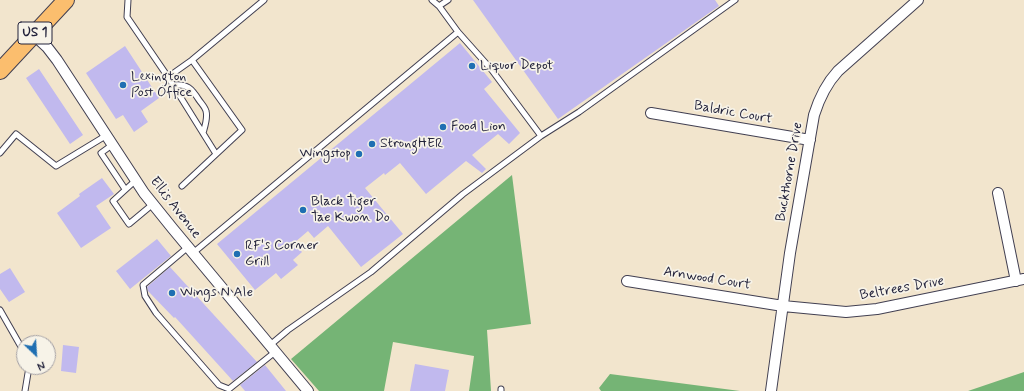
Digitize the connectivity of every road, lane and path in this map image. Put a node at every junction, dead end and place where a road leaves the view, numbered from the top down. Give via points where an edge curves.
1 (128, 0) edge
2 (264, 0) edge
3 (432, 0) edge
4 (448, 0) edge
5 (735, 0) edge
6 (918, 0) edge
7 (64, 1) edge
8 (439, 6) junction
9 (458, 32) junction
10 (33, 34) junction
11 (192, 60) junction
12 (0, 71) edge
13 (168, 77) junction
14 (173, 85) junction
15 (651, 113) dead end
16 (203, 133) junction
17 (107, 135) junction
18 (541, 136) junction
19 (810, 140) junction
20 (112, 145) junction
21 (0, 153) edge
22 (216, 154) junction
23 (136, 180) junction
24 (182, 186) dead end
25 (125, 189) junction
26 (998, 193) dead end
27 (153, 204) junction
28 (190, 250) junction
29 (1020, 280) edge
30 (627, 281) dead end
31 (783, 306) junction
32 (0, 310) edge
33 (16, 338) edge
34 (272, 349) junction
35 (28, 375) edge
36 (25, 391) edge
37 (308, 391) edge
38 (771, 391) edge

1 - 13 lane via 127,16
2 - 11 lane
3 - 8 lane
4 - 8 lane
5 - 18 lane via 579,112
6 - 19 street, Buckthorne Drive via 830,79 814,115
7 - 10 main road, US 1
8 - 9 lane
9 - 18 lane via 491,69
9 - 28 lane
10 - 12 main road, US 1
10 - 17 street, Ellis Avenue via 57,60
11 - 13 lane
11 - 22 lane via 242,130
13 - 14 lane
14 - 16 lane
14 - 16 lane via 182,84 189,87 206,110
15 - 19 street, Baldric Court
16 - 22 lane
17 - 20 street, Ellis Avenue
17 - 21 lane via 56,166 16,134
18 - 34 lane via 463,194 371,272 288,330
19 - 31 street, Buckthorne Drive
20 - 23 street, Ellis Avenue
20 - 25 lane via 101,153
22 - 24 lane
23 - 25 lane
23 - 27 street, Ellis Avenue
25 - 27 lane via 113,201 129,224
26 - 29 street
27 - 28 street, Ellis Avenue
28 - 34 street, Ellis Avenue
28 - 34 lane via 144,285 145,296 156,313 219,385 229,389
29 - 31 street, Beltrees Drive via 866,311 846,312
30 - 31 street, Arnwood Court
31 - 38 street, Buckthorne Drive
32 - 33 lane
34 - 37 street, Ellis Avenue
35 - 36 lane

